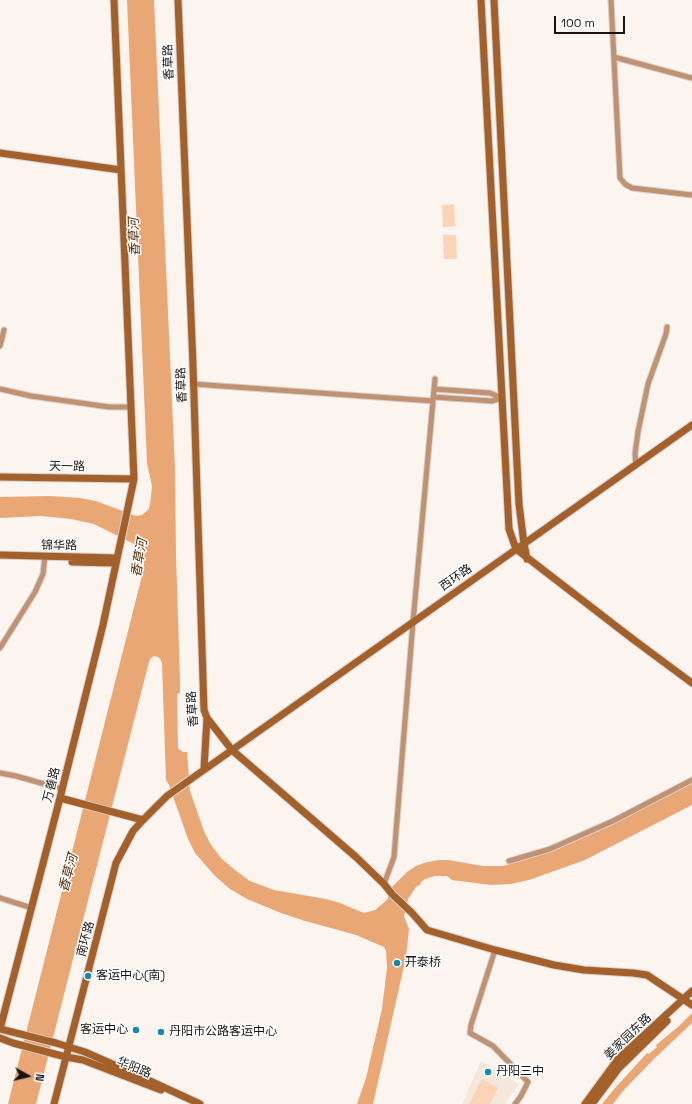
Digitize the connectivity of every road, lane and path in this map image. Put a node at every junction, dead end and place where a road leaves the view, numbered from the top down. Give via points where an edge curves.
1 (114, 0) edge
2 (178, 0) edge
3 (481, 0) edge
4 (494, 0) edge
5 (611, 0) edge
6 (614, 57) junction
7 (692, 78) edge
8 (0, 153) edge
9 (121, 170) junction
10 (692, 195) edge
11 (667, 327) dead end
12 (4, 330) dead end
13 (0, 346) edge
14 (435, 379) dead end
15 (193, 384) junction
16 (0, 389) edge
17 (434, 389) junction
18 (502, 398) junction
19 (514, 398) junction
20 (433, 399) junction
21 (131, 407) junction
22 (692, 425) edge
23 (636, 465) junction
24 (0, 476) edge
25 (134, 478) junction
26 (524, 544) junction
27 (516, 550) junction
28 (0, 555) edge
29 (45, 559) junction
30 (527, 559) junction
31 (0, 560) edge
32 (116, 560) junction
33 (413, 622) junction
34 (0, 648) edge
35 (692, 682) edge
36 (206, 718) junction
37 (232, 750) junction
38 (204, 769) junction
39 (0, 773) edge
40 (692, 780) edge
41 (62, 789) junction
42 (60, 798) junction
43 (143, 820) junction
44 (509, 861) dead end
45 (384, 884) junction
46 (0, 898) edge
47 (32, 908) junction
48 (495, 950) junction
49 (692, 991) edge
50 (689, 1001) edge
51 (0, 1029) edge
52 (0, 1038) edge
53 (69, 1046) junction
54 (66, 1057) junction
55 (54, 1104) edge
56 (192, 1104) edge
57 (200, 1104) edge
58 (516, 1104) edge
59 (585, 1104) edge
60 (592, 1104) edge

1 - 9 main road, 万善路
2 - 15 main road, 香草路
3 - 18 main road
4 - 19 main road
5 - 6 street
6 - 7 street
6 - 10 street via 620,178 632,188
8 - 9 main road
9 - 21 main road, 万善路
11 - 23 street via 648,384 638,432
12 - 13 street
14 - 17 street
15 - 20 street
15 - 36 main road, 香草路
16 - 21 street via 109,407
17 - 18 street via 490,393
17 - 20 street
18 - 19 main road
18 - 20 street via 492,401
18 - 27 main road via 509,529
19 - 26 main road via 519,504
20 - 33 street
21 - 25 main road, 万善路
22 - 23 main road, 西环路
23 - 26 main road, 西环路
24 - 25 main road, 天一路
25 - 32 main road, 万善路
26 - 27 main road, 西环路
26 - 30 main road
27 - 30 main road
27 - 33 main road, 西环路
28 - 29 main road, 锦华路
29 - 31 main road, 锦华路
29 - 32 main road, 锦华路
29 - 34 street via 43,574 35,592
30 - 35 main road
32 - 41 main road, 万善路 via 104,625
33 - 37 main road, 西环路
33 - 45 street via 394,858
36 - 37 main road
36 - 38 main road, 香草路
37 - 38 main road
37 - 45 main road
38 - 43 main road, 南环路 via 167,796
39 - 41 street
40 - 44 street via 613,821 550,849
41 - 42 main road, 万善路
42 - 43 main road
42 - 47 main road, 万善路
43 - 53 main road, 南环路 via 133,831 116,863
45 - 48 main road via 427,930
46 - 47 street
47 - 51 main road, 万善路
48 - 50 main road via 584,970 647,975
48 - 58 street via 470,1033 493,1046 528,1082
49 - 50 main road, 姜家园东路
50 - 59 main road, 姜家园东路 via 618,1059
50 - 60 main road, 姜家园东路 via 619,1068
51 - 53 main road
52 - 54 main road, 华阳路
53 - 54 main road, 南环路
53 - 57 main road
54 - 55 main road, 南环路
54 - 56 main road, 华阳路 via 83,1060

